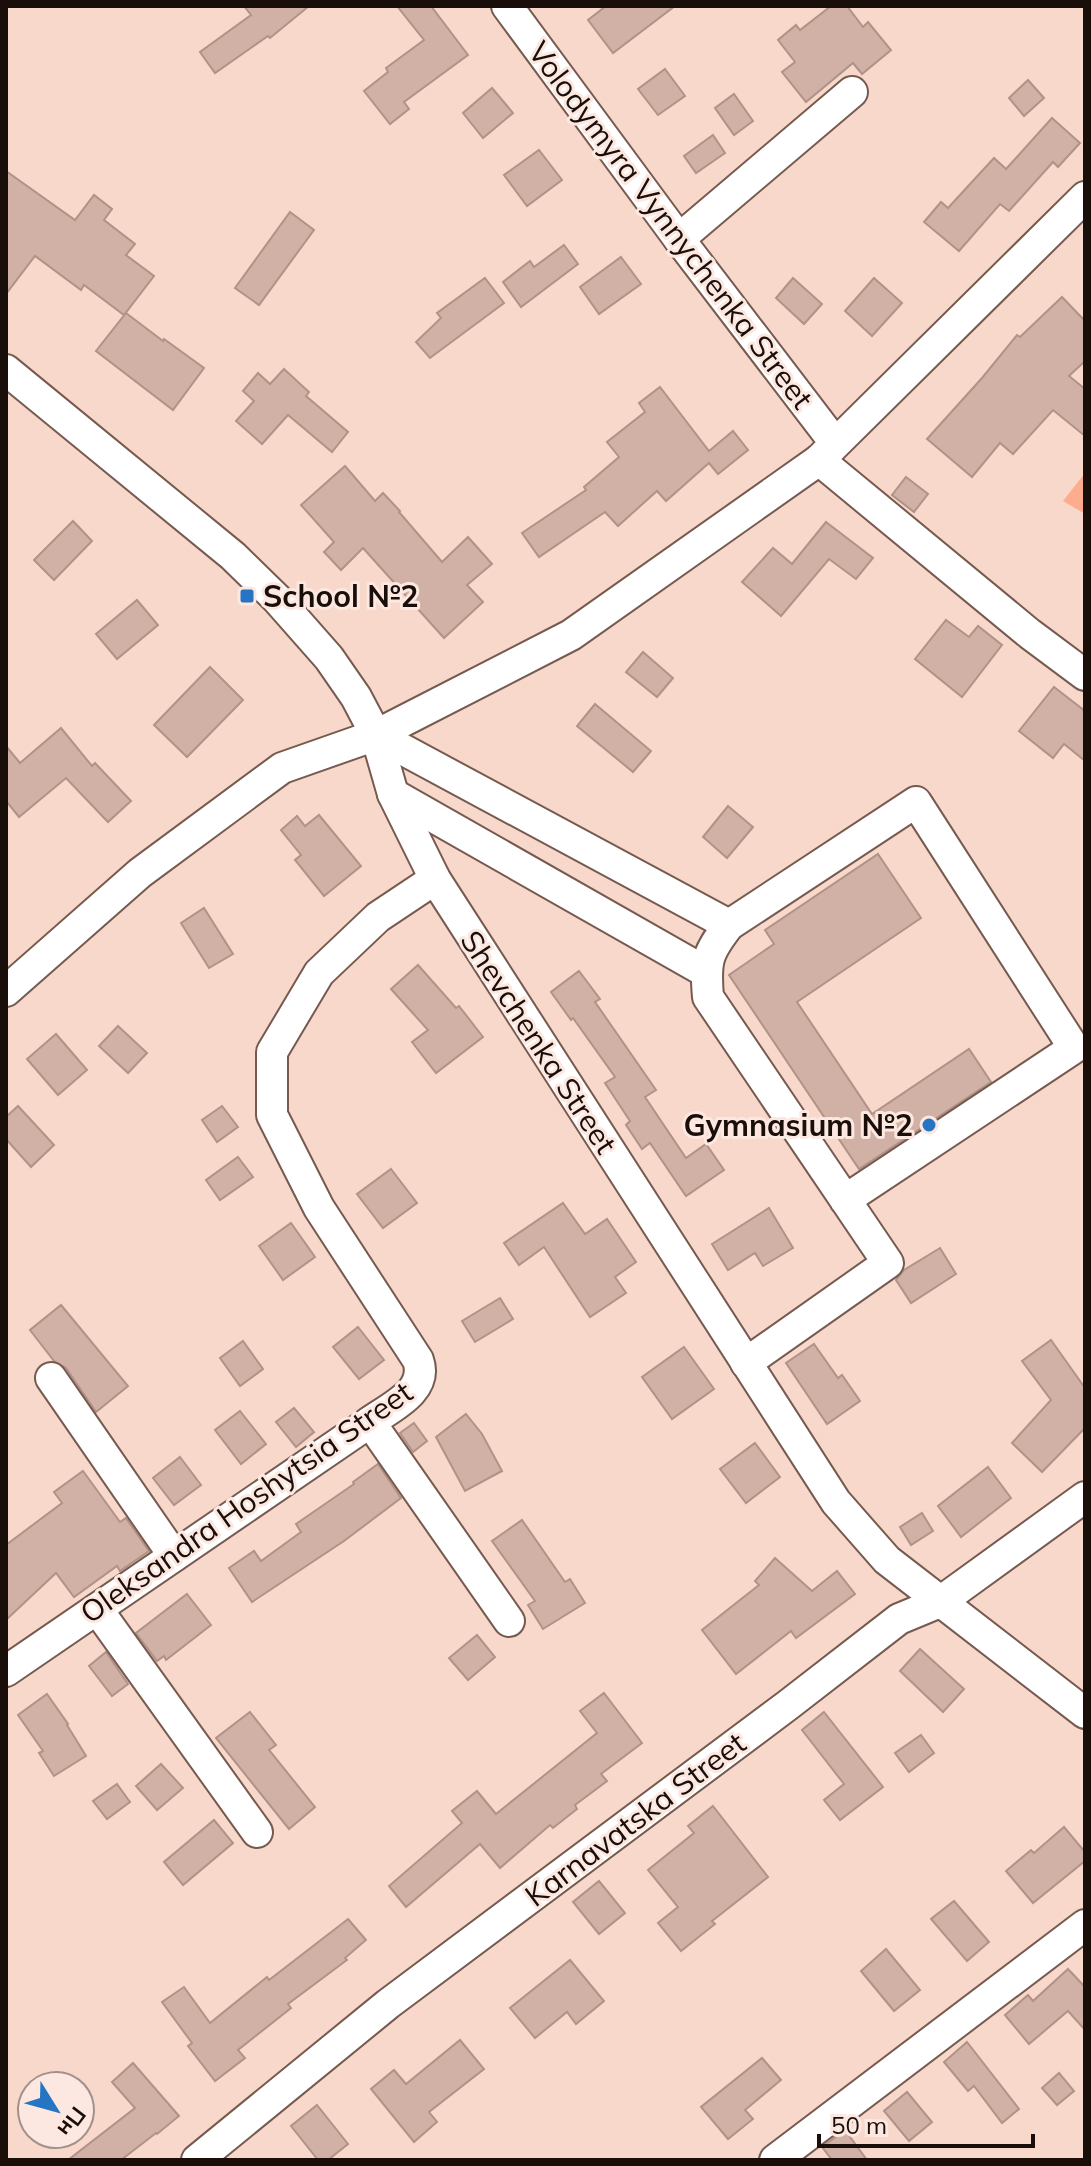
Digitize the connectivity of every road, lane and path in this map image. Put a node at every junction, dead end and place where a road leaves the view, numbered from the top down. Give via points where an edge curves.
1 (507, 6) edge
2 (852, 92) dead end
3 (1085, 197) edge
4 (679, 239) junction
5 (10, 380) edge
6 (827, 452) junction
7 (1085, 675) edge
8 (376, 735) junction
9 (393, 794) junction
10 (435, 879) junction
11 (729, 925) junction
12 (706, 972) junction
13 (6, 991) edge
14 (845, 1200) junction
15 (746, 1363) junction
16 (51, 1378) dead end
17 (370, 1422) junction
18 (1085, 1497) edge
19 (174, 1556) junction
20 (940, 1602) junction
21 (97, 1609) junction
22 (509, 1621) dead end
23 (6, 1671) edge
24 (1085, 1713) edge
25 (257, 1832) dead end
26 (1085, 1925) edge
27 (197, 2160) edge
28 (775, 2160) edge

1 - 4 street, Volodymyra Vynnychenka Street
2 - 4 street
3 - 6 street
4 - 6 street, Volodymyra Vynnychenka Street
5 - 8 street, Shevchenka Street via 233,556 329,658
6 - 7 street, Volodymyra Vynnychenka Street via 1030,634
6 - 8 street via 571,635
8 - 9 street, Shevchenka Street
8 - 11 street
8 - 13 street via 282,768 140,873
9 - 10 street, Shevchenka Street
9 - 12 street
10 - 15 street, Shevchenka Street
10 - 17 street, Oleksandra Hoshytsia Street via 378,917 319,973 272,1052 272,1115 319,1208 422,1371 409,1394
11 - 12 street via 711,948
11 - 14 street via 916,802 1074,1048
12 - 14 street via 708,997
14 - 15 street via 888,1263
15 - 20 street, Shevchenka Street via 836,1502 887,1560
16 - 19 street
17 - 19 street, Oleksandra Hoshytsia Street
17 - 22 street
18 - 20 street, Karnavatska Street
19 - 21 street, Oleksandra Hoshytsia Street
20 - 24 street, Shevchenka Street
20 - 27 street, Karnavatska Street via 899,1619 388,2004
21 - 23 street, Oleksandra Hoshytsia Street
21 - 25 street
26 - 28 street

